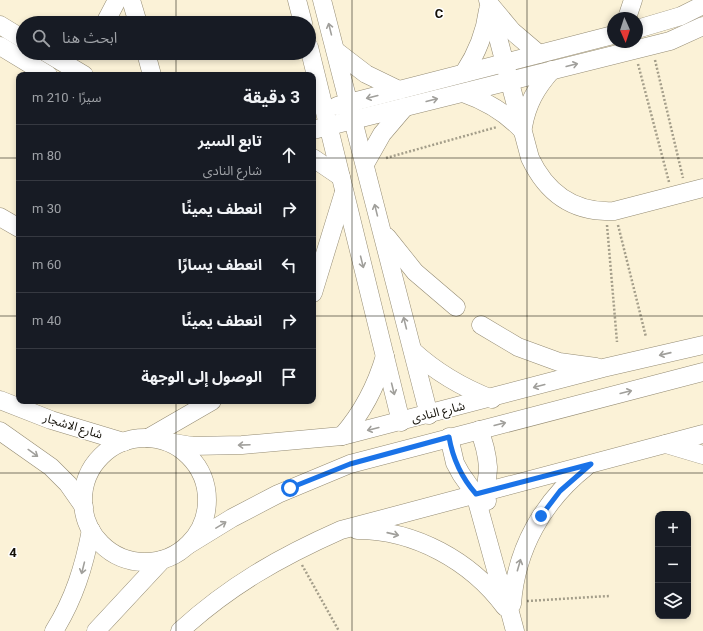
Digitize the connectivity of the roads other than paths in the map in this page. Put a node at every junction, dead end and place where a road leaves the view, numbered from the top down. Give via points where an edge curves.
1 (117, 0) edge
2 (131, 0) edge
3 (297, 0) edge
4 (322, 0) edge
5 (633, 0) edge
6 (489, 2) edge
7 (703, 5) edge
8 (629, 12) edge
9 (109, 16) edge
10 (136, 16) edge
11 (301, 16) edge
12 (0, 25) edge
13 (643, 27) edge
14 (700, 30) edge
15 (16, 35) edge
16 (607, 37) edge
17 (0, 46) edge
18 (336, 51) junction
19 (540, 54) junction
20 (16, 56) edge
21 (23, 60) joint
22 (64, 60) edge
23 (148, 60) edge
24 (308, 60) edge
25 (311, 60) edge
26 (0, 63) edge
27 (504, 63) junction
28 (552, 70) junction
29 (43, 72) edge
30 (80, 72) edge
31 (151, 72) edge
32 (306, 72) edge
33 (313, 72) edge
34 (464, 73) junction
35 (510, 81) junction
36 (399, 90) junction
37 (316, 91) edge
38 (463, 93) junction
39 (349, 102) junction
40 (405, 107) junction
41 (319, 110) edge
42 (353, 120) junction
43 (519, 126) junction
44 (321, 128) edge
45 (316, 161) edge
46 (365, 164) junction
47 (343, 184) junction
48 (687, 192) edge
49 (0, 217) edge
50 (16, 226) edge
51 (382, 230) junction
52 (316, 282) edge
53 (456, 307) dead end
54 (481, 324) dead end
55 (703, 345) edge
56 (412, 351) junction
57 (385, 356) junction
58 (603, 368) junction
59 (703, 372) edge
60 (492, 399) junction
61 (0, 400) edge
62 (207, 404) edge
63 (429, 415) junction
64 (401, 422) junction
65 (479, 430) junction
66 (0, 431) edge
67 (703, 434) edge
68 (342, 436) junction
69 (449, 437) junction
70 (148, 438) junction
71 (124, 442) junction
72 (168, 442) junction
73 (666, 444) junction
74 (703, 455) edge
75 (591, 464) junction
76 (480, 493) junction
77 (84, 507) junction
78 (91, 530) junction
79 (340, 530) junction
80 (188, 545) junction
81 (162, 560) junction
82 (513, 617) edge
83 (54, 631) edge
84 (96, 631) edge
85 (180, 631) edge

1 - 9 street
2 - 10 street
3 - 11 street
18 -> 4 street
5 - 8 street
6 - 19 street via 512,31
6 - 27 street
6 - 34 street via 482,40
7 - 13 street via 681,16
12 - 15 street
28 -> 14 street via 670,41
16 - 19 street
17 - 20 street
18 - 36 street via 366,74
18 - 39 street
19 - 27 street
21 - 26 street
21 - 29 street
22 - 30 street
23 - 31 street
24 - 32 street
25 - 33 street
27 - 34 street
27 - 35 street
28 - 35 street
28 - 43 street via 531,97
34 - 36 street
35 - 38 street
35 - 43 street
36 -> 39 street
37 - 41 street
40 -> 38 street
38 - 43 street via 491,104
39 - 41 street
39 - 42 street
40 - 42 street
40 - 46 street via 382,134
41 - 44 street
42 - 44 street
42 - 46 street
43 - 48 street via 537,173 547,186 574,205 590,210 610,211
44 - 47 street
45 - 47 street
51 -> 46 street
47 - 52 street
47 -> 57 street
49 - 50 street
51 - 53 street via 415,272
56 -> 51 street
54 - 58 street via 518,347 560,362
55 -> 58 street, شارع النادى
56 - 60 street via 449,380
56 - 63 street
57 -> 64 street
57 - 68 street via 379,378 369,399 357,419
58 -> 60 street, شارع النادى
65 -> 59 street
60 - 63 street, شارع النادى
61 - 71 street, شارع الاشجار via 51,420
62 - 70 street
63 - 64 street, شارع النادى
64 -> 68 street, شارع النادى
65 - 69 street
65 - 76 street via 487,454 487,479
66 -> 77 street via 51,467 68,484
67 - 73 street
68 -> 72 street, شارع النادى via 242,445 192,446
69 - 76 street via 461,474
80 -> 69 street via 255,506 326,473
70 - 71 street
70 - 72 street
71 - 77 street via 101,457 93,468 87,480
72 - 80 street via 193,460 202,473 206,488 208,504 204,519 198,533
73 - 74 street
73 - 75 street
75 - 76 street
82 -> 75 street via 519,562 535,524 560,491
76 - 79 street
76 - 82 street
77 - 78 street
78 - 81 street via 99,541 121,557 135,561
78 -> 83 street via 81,574
79 -> 82 street via 393,534 428,545 448,555 484,582
79 - 85 street via 261,569 229,590
80 - 81 street
81 - 84 street

